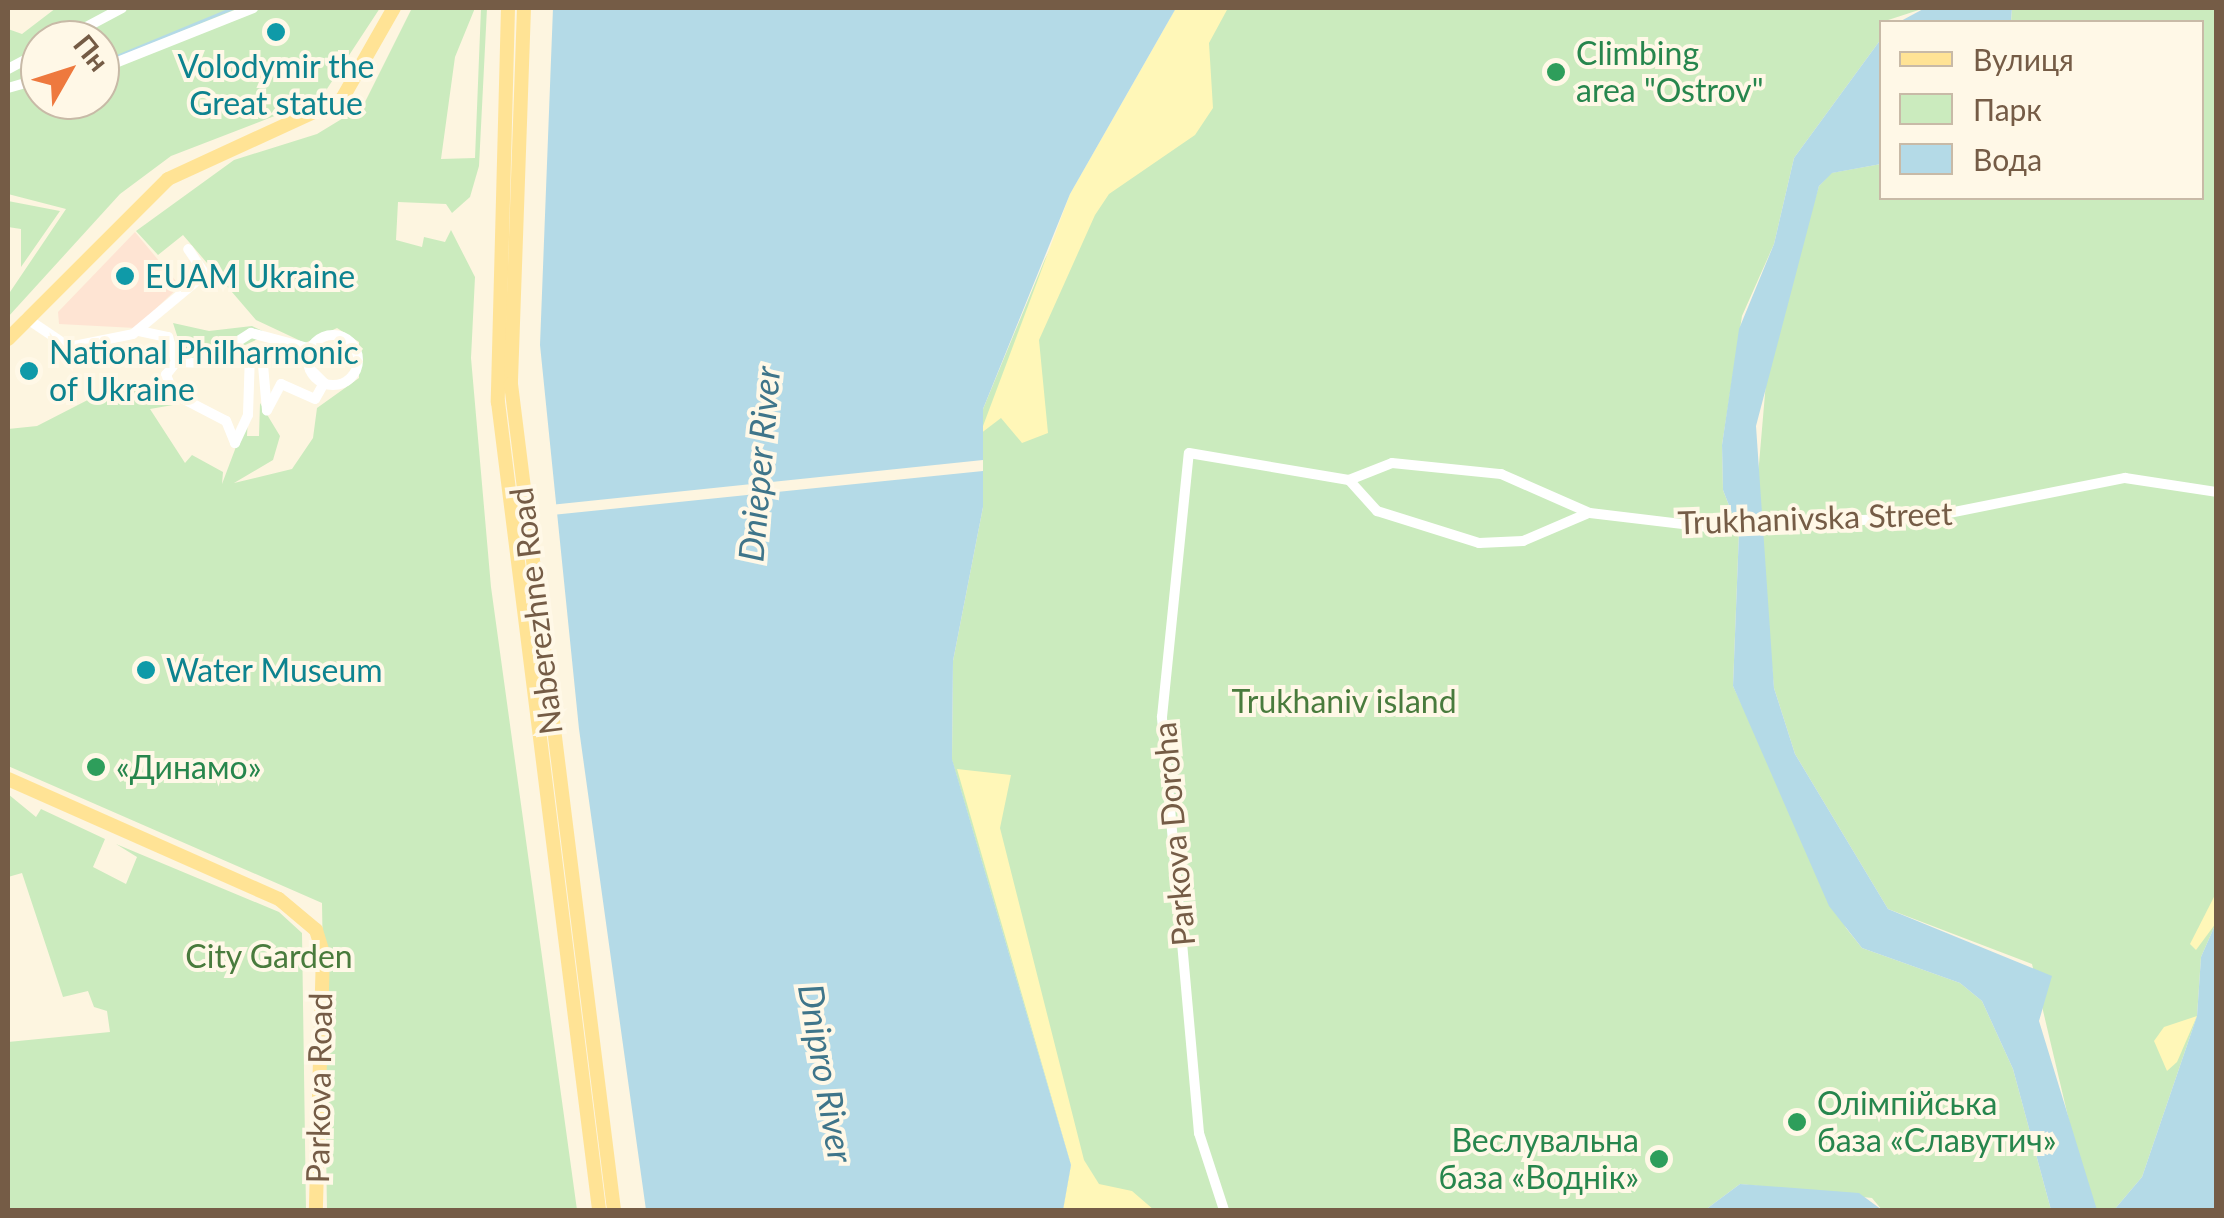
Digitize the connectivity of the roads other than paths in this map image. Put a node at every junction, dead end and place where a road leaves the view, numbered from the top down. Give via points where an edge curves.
1 (122, 8) edge
2 (254, 8) edge
3 (394, 8) edge
4 (508, 8) edge
5 (524, 8) edge
6 (100, 20) edge
7 (120, 61) edge
8 (188, 250) dead end
9 (26, 318) junction
10 (140, 331) junction
11 (8, 339) edge
12 (311, 349) junction
13 (176, 362) junction
14 (310, 369) junction
15 (1189, 453) joint
16 (1349, 480) junction
17 (2216, 492) edge
18 (1590, 513) junction
19 (8, 778) edge
20 (316, 1210) edge
21 (599, 1210) edge
22 (614, 1210) edge
23 (1224, 1210) edge

1 - 6 street
2 - 7 street
3 - 9 main road via 362,76 332,108 224,145 168,178
4 - 21 main road, Naberezhne Road via 495,364
5 - 22 main road, Naberezhne Road via 511,384
8 - 10 street via 205,274
9 - 10 street via 69,347
9 - 11 main road
10 - 13 street via 168,337
12 - 13 street via 251,333 204,364
12 - 14 street
12 - 14 street via 338,336 358,360 340,384
13 - 14 street via 170,387 224,420 235,443 248,415 250,354 262,354 267,410 281,384 315,399 324,384
15 - 16 street, Trukhanivska Street
15 - 23 street, Parkova Doroha via 1162,717 1199,1133
16 - 18 street, Trukhanivska Street via 1392,463 1501,474
16 - 18 street, Trukhanivska Street via 1377,511 1480,543 1523,541
17 - 18 street, Trukhanivska Street via 2125,478 1929,518 1736,524
19 - 20 main road, Parkova Road via 300,912 323,953

